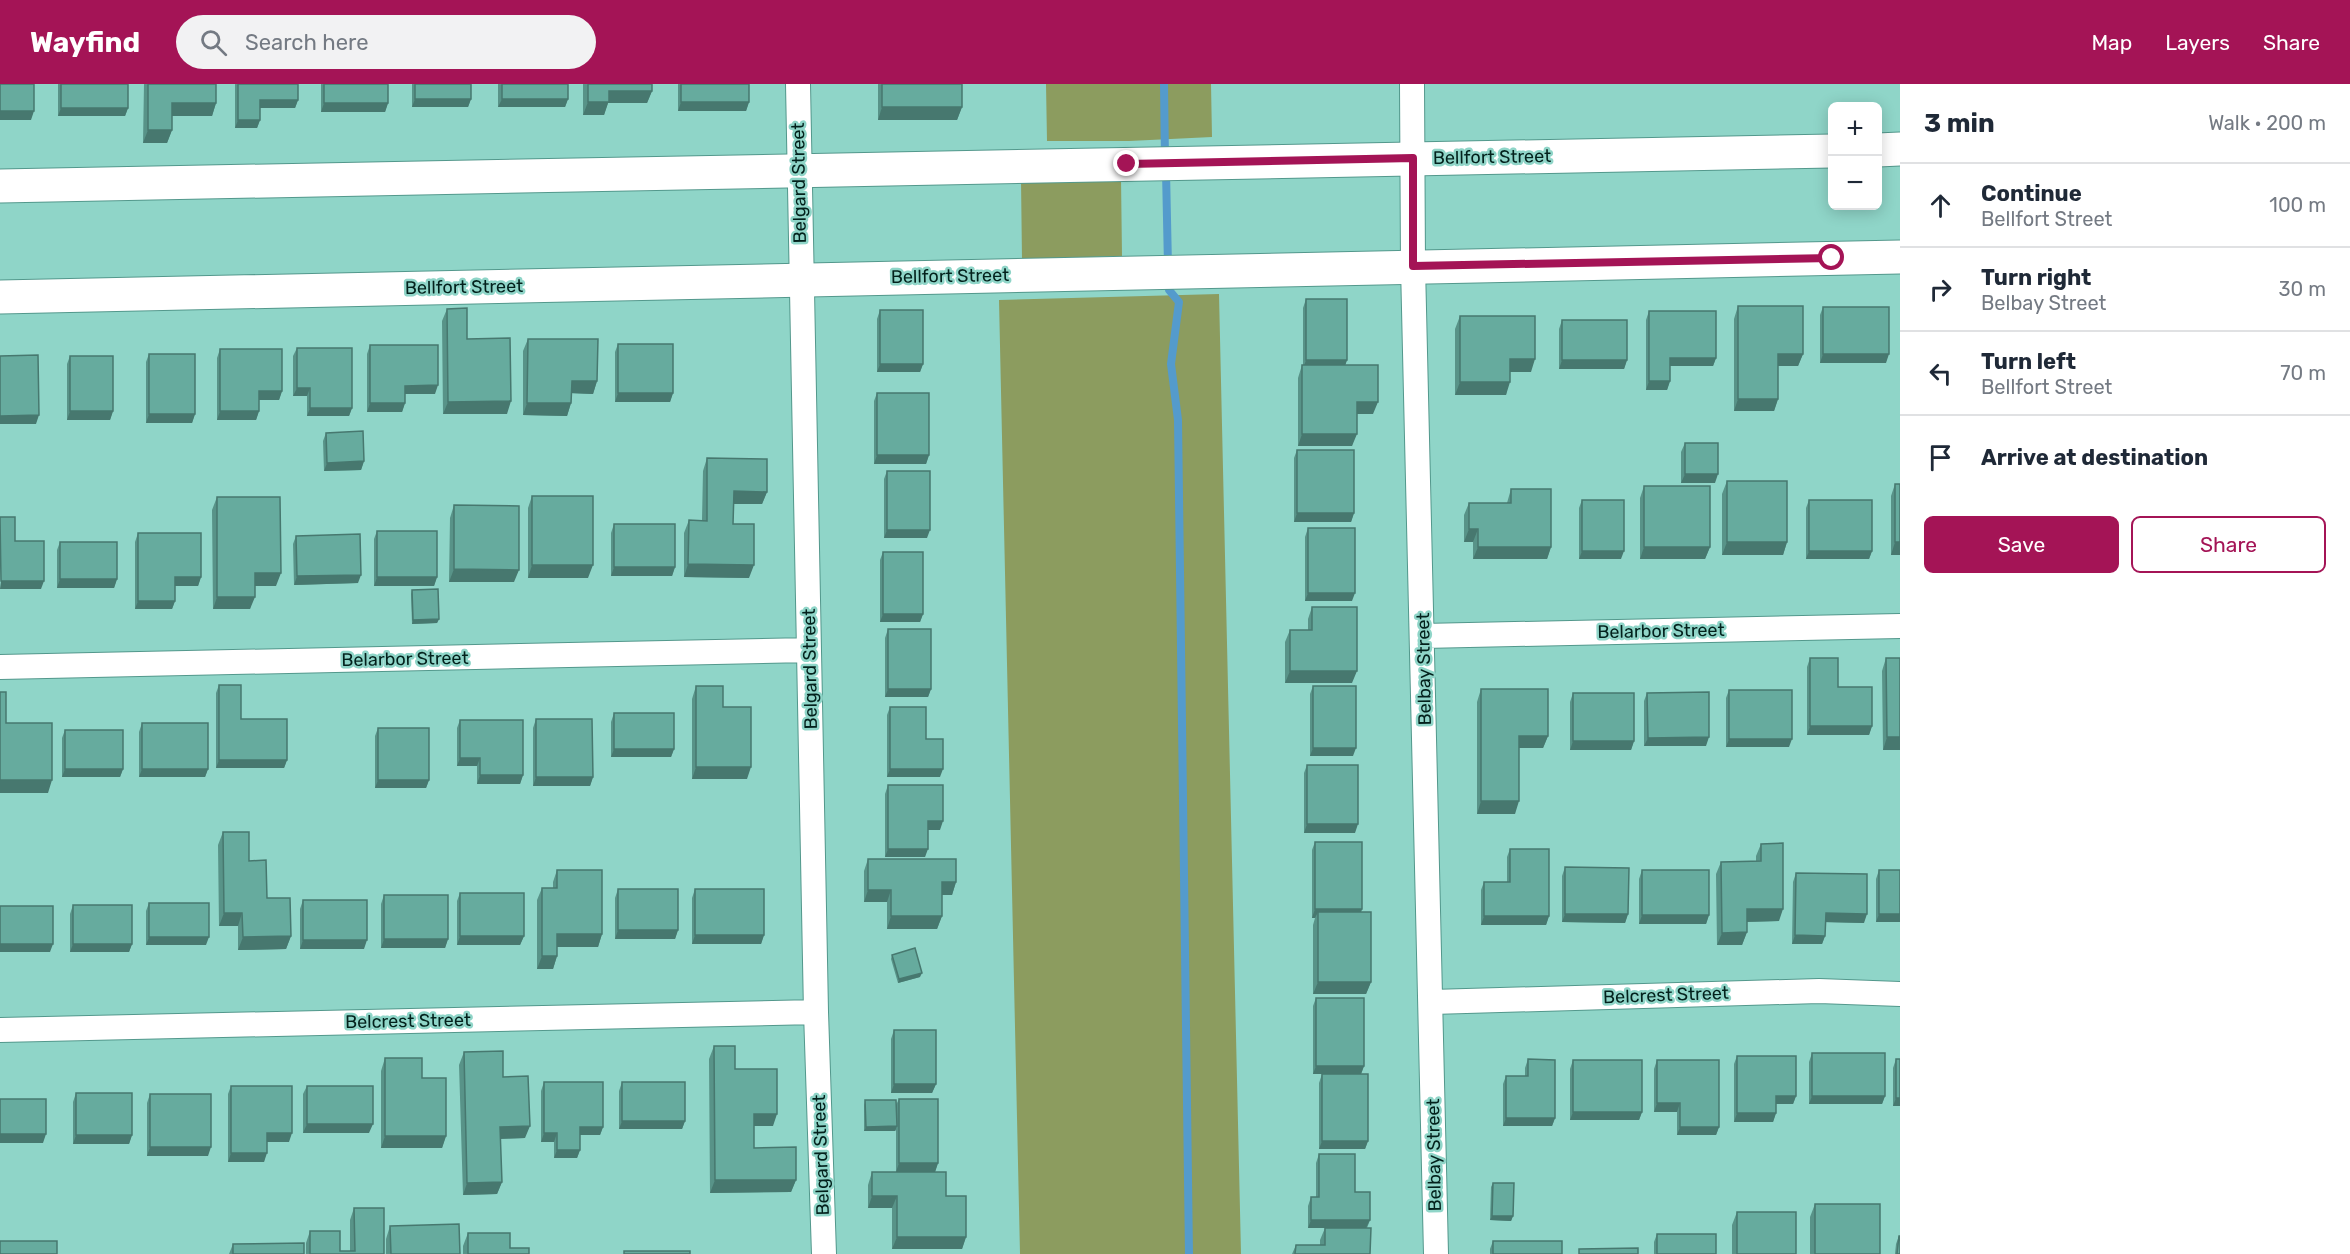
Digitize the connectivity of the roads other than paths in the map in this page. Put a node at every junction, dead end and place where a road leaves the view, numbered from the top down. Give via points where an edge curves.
1 (798, 84) edge
2 (1412, 84) edge
3 (1900, 149) edge
4 (1882, 150) edge
5 (1828, 151) edge
6 (1413, 158) junction
7 (798, 169) junction
8 (0, 186) edge
9 (1900, 257) edge
10 (1413, 266) junction
11 (802, 279) junction
12 (0, 297) edge
13 (1900, 626) edge
14 (1423, 636) junction
15 (809, 650) junction
16 (0, 667) edge
17 (1900, 994) edge
18 (1432, 1002) junction
19 (816, 1012) junction
20 (0, 1030) edge
21 (824, 1254) edge
22 (1436, 1254) edge

1 - 7 street, Belgard Street
2 - 6 street, Belbay Street
3 - 4 main road
5 - 6 main road, Bellfort Street
6 - 7 main road, Bellfort Street
6 - 10 street, Belbay Street
7 - 8 main road, Bellfort Street
7 - 11 street, Belgard Street
9 - 10 main road, Bellfort Street
10 - 11 main road, Bellfort Street
10 - 14 street, Belbay Street
11 - 12 main road, Bellfort Street
11 - 15 street, Belgard Street
13 - 14 street, Belarbor Street
14 - 18 street, Belbay Street
15 - 16 street, Belarbor Street
15 - 19 street, Belgard Street
17 - 18 street, Belcrest Street via 1819,991
18 - 22 street, Belbay Street
19 - 20 street, Belcrest Street
19 - 21 street, Belgard Street

